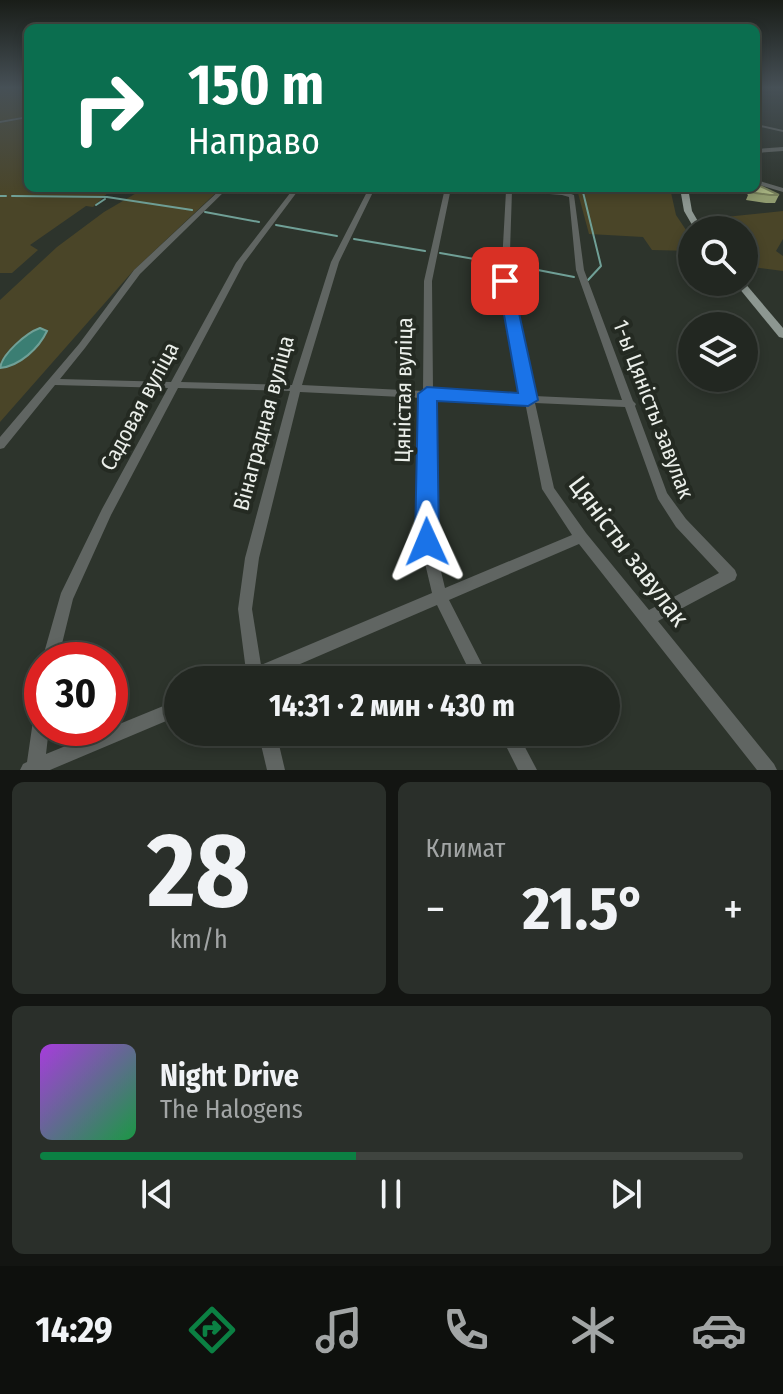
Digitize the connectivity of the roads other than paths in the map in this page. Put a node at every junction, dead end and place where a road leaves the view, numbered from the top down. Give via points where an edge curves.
1 (760, 126) edge
2 (783, 131) edge
3 (783, 149) edge
4 (760, 151) edge
5 (760, 185) edge
6 (783, 191) edge
7 (221, 192) edge
8 (294, 192) edge
9 (370, 192) edge
10 (447, 192) edge
11 (509, 192) edge
12 (545, 192) edge
13 (685, 192) edge
14 (691, 192) edge
15 (692, 216) edge
16 (696, 216) edge
17 (754, 296) edge
18 (756, 296) edge
19 (783, 326) edge
20 (783, 335) edge
21 (53, 382) junction
22 (176, 384) junction
23 (296, 388) junction
24 (427, 394) junction
25 (528, 400) junction
26 (631, 404) junction
27 (0, 445) edge
28 (581, 537) junction
29 (440, 596) junction
30 (647, 619) junction
31 (55, 642) edge
32 (250, 666) edge
33 (281, 666) edge
34 (475, 666) edge
35 (164, 714) edge
36 (37, 746) edge
37 (270, 746) edge
38 (515, 746) edge
39 (33, 769) edge
40 (276, 770) edge
41 (528, 770) edge
42 (768, 770) edge

1 - 2 street
3 - 4 street
5 - 6 street
7 - 21 street via 137,272
8 - 22 street, Садовая вуліца via 244,256
9 - 23 street, Вінаградная вуліца via 337,256
10 - 24 street, Цяністая вуліца via 429,269
11 - 25 street, Цяністы завулак via 504,276
12 - 26 street, 1-ы Цяністы завулак via 569,194 572,199 580,270
13 - 15 main road
14 - 16 main road
17 - 20 main road
18 - 19 main road
21 - 22 street
21 - 27 street
22 - 23 street
22 - 31 street, Садовая вуліца via 85,553
23 - 24 street
23 - 32 street, Вінаградная вуліца via 248,576
24 - 25 street
24 - 29 street, Цяністая вуліца via 426,530
25 - 26 street
25 - 28 street, Цяністы завулак via 545,481
26 - 30 street, 1-ы Цяністы завулак via 667,504 730,575
28 - 29 street
28 - 30 street, Цяністы завулак
29 - 33 street
29 - 34 street, Цяністая вуліца
30 - 42 street, Цяністы завулак
35 - 39 street
36 - 39 street
37 - 40 street
38 - 41 street

